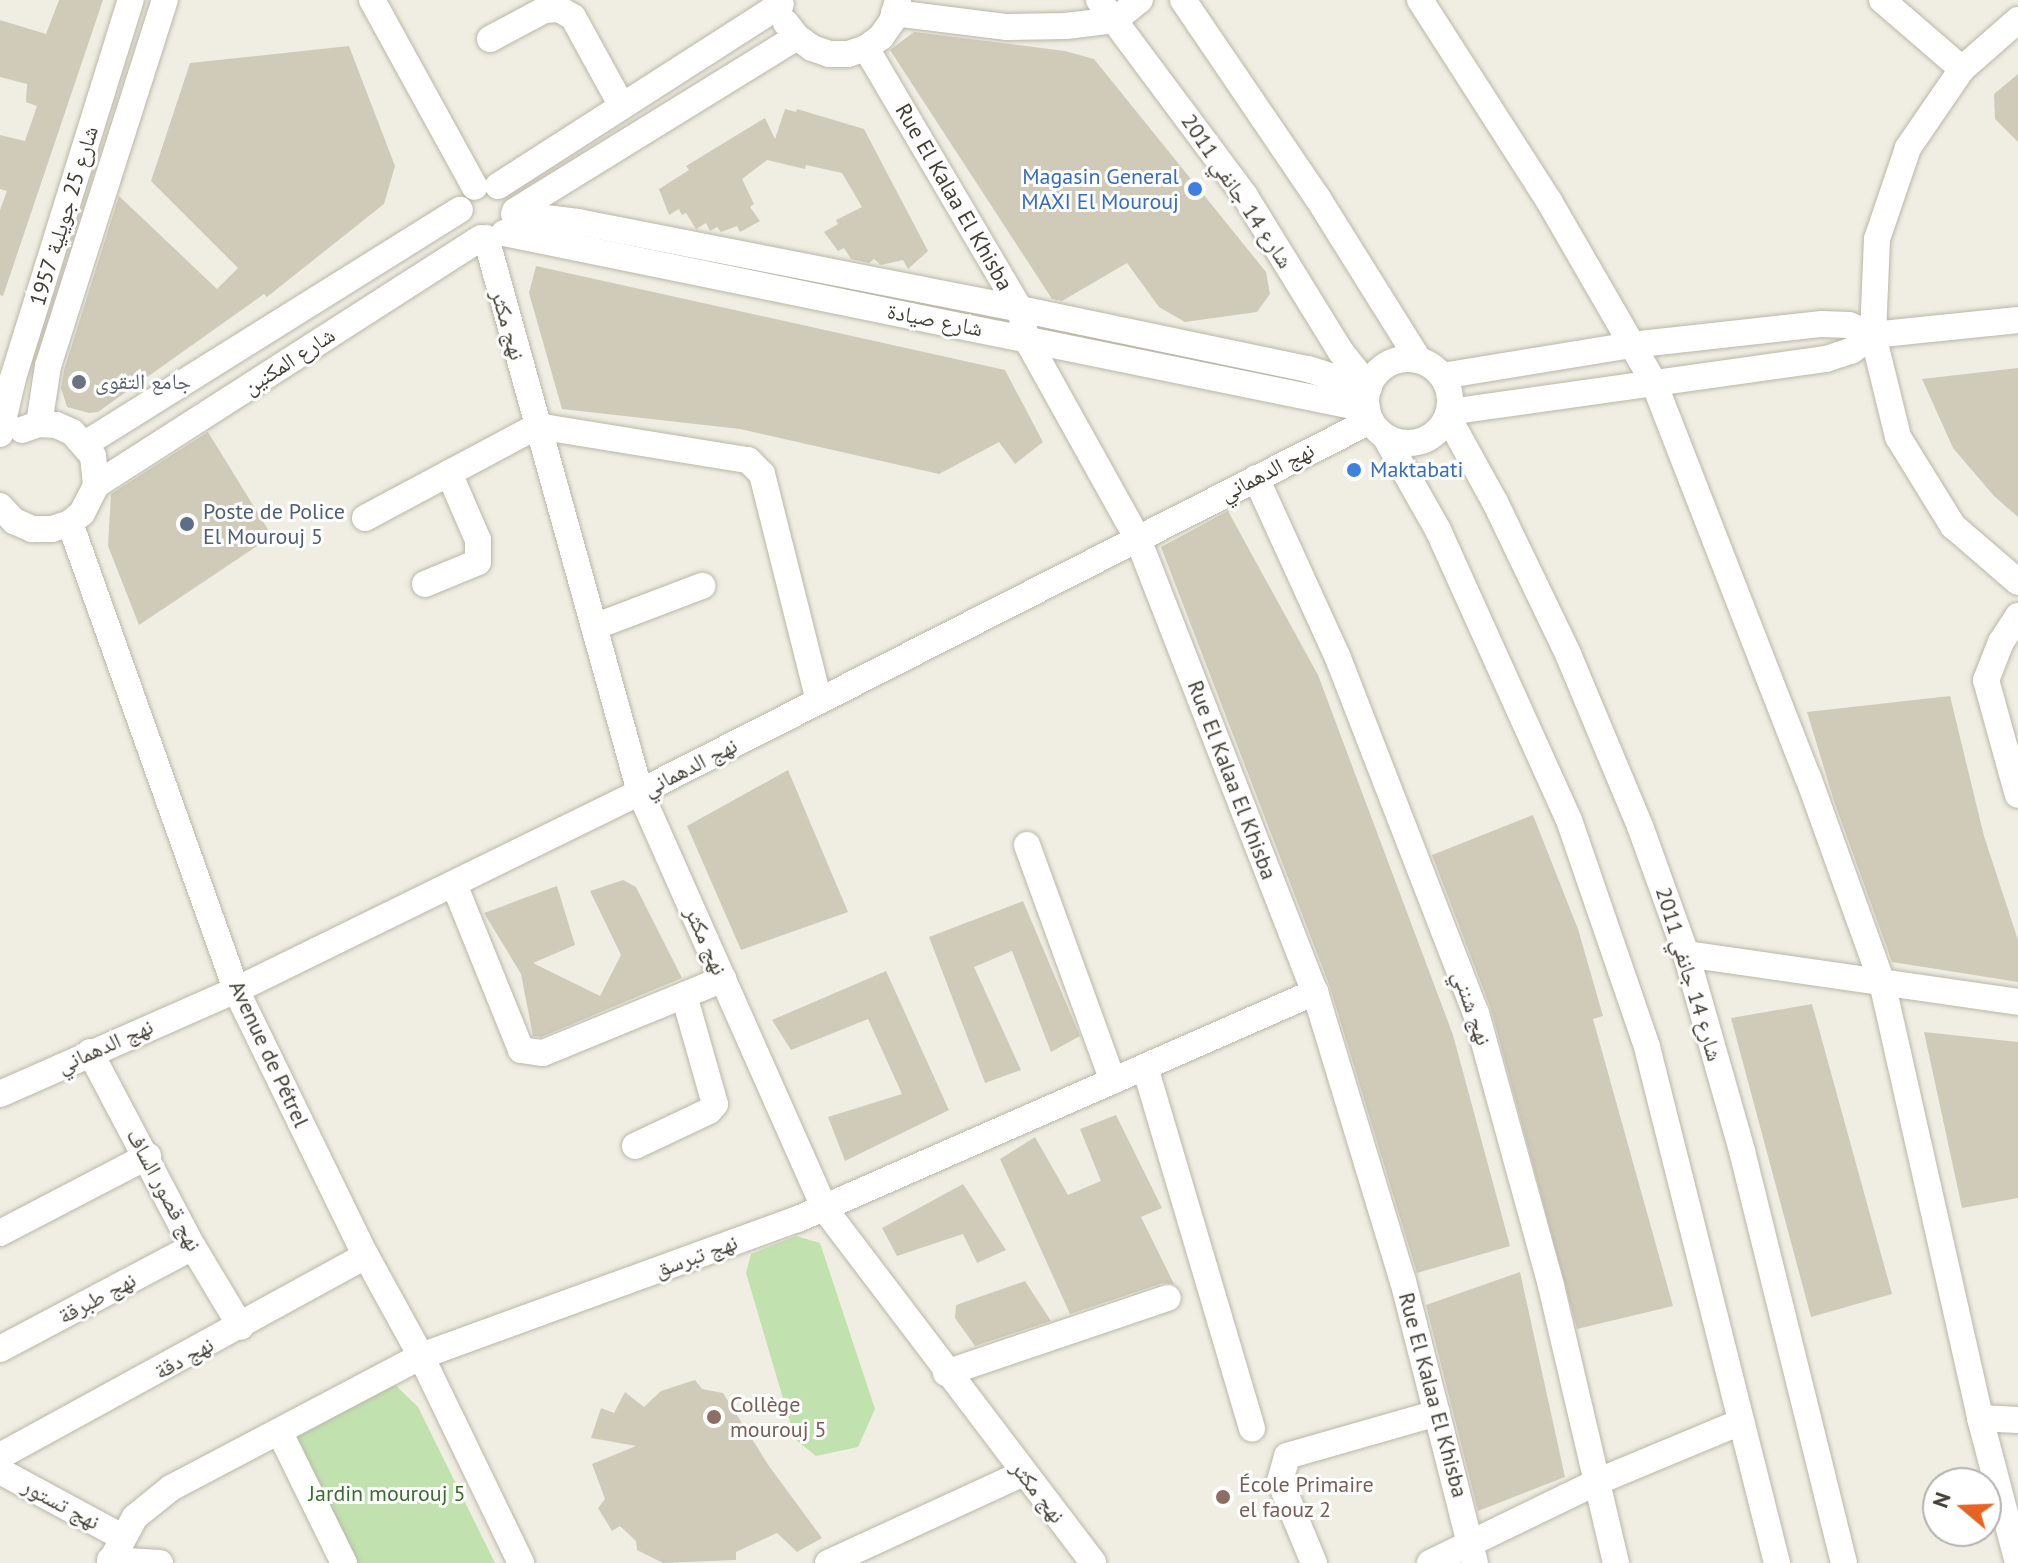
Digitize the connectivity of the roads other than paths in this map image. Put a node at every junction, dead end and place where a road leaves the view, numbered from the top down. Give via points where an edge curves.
1 (131, 0) edge
2 (165, 0) edge
3 (372, 0) edge
4 (1140, 0) edge
5 (1183, 0) edge
6 (1420, 0) edge
7 (1882, 0) edge
8 (781, 2) edge
9 (896, 7) edge
10 (1107, 10) edge
11 (2018, 20) edge
12 (797, 37) junction
13 (490, 39) dead end
14 (866, 48) junction
15 (1962, 69) junction
16 (622, 106) junction
17 (486, 186) junction
18 (460, 210) junction
19 (500, 227) junction
20 (1020, 309) junction
21 (2018, 320) edge
22 (1873, 335) junction
23 (1026, 338) junction
24 (1631, 345) junction
25 (1419, 360) junction
26 (1442, 376) junction
27 (1654, 383) junction
28 (1372, 409) junction
29 (1448, 414) junction
30 (39, 424) junction
31 (537, 426) junction
32 (0, 434) edge
33 (85, 444) junction
34 (0, 449) edge
35 (449, 473) junction
36 (1256, 478) junction
37 (96, 485) junction
38 (0, 507) edge
39 (365, 518) dead end
40 (70, 523) junction
41 (1138, 539) junction
42 (2018, 582) edge
43 (425, 584) dead end
44 (702, 586) dead end
45 (2018, 616) edge
46 (594, 627) junction
47 (819, 701) junction
48 (640, 792) junction
49 (2018, 795) edge
50 (1027, 845) dead end
51 (454, 884) junction
52 (1686, 954) junction
53 (723, 979) junction
54 (1882, 982) junction
55 (236, 990) junction
56 (1315, 992) junction
57 (684, 995) junction
58 (2018, 1002) edge
59 (90, 1052) junction
60 (1145, 1067) junction
61 (1113, 1081) junction
62 (0, 1094) edge
63 (635, 1146) dead end
64 (148, 1156) junction
65 (824, 1208) junction
66 (0, 1233) edge
67 (193, 1247) junction
68 (366, 1256) junction
69 (1168, 1298) dead end
70 (241, 1327) junction
71 (0, 1349) edge
72 (421, 1356) junction
73 (946, 1373) junction
74 (1437, 1413) junction
75 (1980, 1418) junction
76 (2018, 1420) edge
77 (1741, 1422) junction
78 (1252, 1429) dead end
79 (280, 1433) junction
80 (0, 1456) edge
81 (0, 1471) edge
82 (1024, 1473) junction
83 (1599, 1481) junction
84 (114, 1553) edge
85 (1473, 1554) edge
86 (160, 1563) edge
87 (344, 1563) edge
88 (521, 1563) edge
89 (828, 1563) edge
90 (1093, 1563) edge
91 (1314, 1563) edge
92 (1430, 1563) edge
93 (1616, 1563) edge
94 (1777, 1563) edge
95 (1844, 1563) edge
96 (2018, 1563) edge

1 - 32 street, شارع 25 جويلية 1957
2 - 30 street, شارع 25 جويلية 1957 via 48,366
3 - 17 street
4 - 10 street
5 - 25 street via 1317,197
6 - 24 street via 1549,201
7 - 15 street
8 - 12 street
8 - 16 street
9 - 10 street via 1007,27
9 - 14 street via 881,37
10 - 28 street, شارع 14 جانفي 2011 via 1245,196
11 - 15 street
12 - 14 street via 829,54
12 - 19 street, شارع المكنين
13 - 16 street via 544,10 559,9 573,17
14 - 20 street, Rue El Kalaa El Khisba
15 - 22 street via 1908,148 1877,239
16 - 17 street
17 - 18 street via 464,196
17 - 19 street via 510,196
18 - 19 street via 468,231
18 - 33 street, شارع المكنين
19 - 20 street, شارع صيادة via 578,222
19 - 23 street, شارع صيادة
19 - 31 street, نهج مكثر
19 - 37 street, شارع المكنين
20 - 23 street, Rue El Kalaa El Khisba
20 - 28 street, شارع صيادة via 1308,369
21 - 22 street
22 - 24 street via 1849,325 1822,324
22 - 27 street via 1851,351 1826,359
22 - 42 street via 1898,437 1953,526
23 - 28 street, شارع صيادة
23 - 41 street, Rue El Kalaa El Khisba
24 - 26 street
24 - 27 street
25 - 26 street
25 - 28 street via 1403,359 1376,373
26 - 29 street via 1450,393
27 - 29 street
27 - 54 street
28 - 29 street via 1402,444 1426,440 1439,431
28 - 36 street, نهج الدهماني
28 - 77 street, شارع 14 جانفي 2011 via 1438,530 1569,820 1647,1047
29 - 52 street, شارع 14 جانفي 2011 via 1568,654 1640,826
30 - 33 street via 56,425
30 - 34 street via 19,431
31 - 35 street
31 - 46 street, نهج مكثر
31 - 47 street via 748,460 762,474
33 - 37 street
35 - 39 street
35 - 43 street via 478,540 478,562
36 - 41 street, نهج الدهماني
36 - 83 street, نهج شنني via 1338,658 1476,1013
37 - 40 street via 92,500
38 - 40 street via 32,529
40 - 55 street, Avenue de Pétrel
41 - 47 street, نهج الدهماني
41 - 56 street, Rue El Kalaa El Khisba
44 - 46 street
45 - 49 street via 1986,680
46 - 48 street, نهج مكثر
47 - 48 street, نهج الدهماني
48 - 51 street, نهج الدهماني
48 - 53 street, نهج مكثر
50 - 61 street
51 - 55 street, نهج الدهماني
51 - 57 street via 521,1050 543,1053
52 - 54 street
52 - 95 street, شارع 14 جانفي 2011 via 1742,1151
53 - 57 street
53 - 65 street, نهج مكثر
54 - 58 street
54 - 75 street
55 - 59 street, نهج الدهماني
55 - 68 street, Avenue de Pétrel
56 - 60 street, نهج تبرسق
56 - 74 street, Rue El Kalaa El Khisba via 1403,1281
57 - 63 street via 715,1104
59 - 62 street, نهج الدهماني
59 - 64 street, نهج قصور الساف
60 - 61 street, نهج تبرسق
60 - 78 street
61 - 65 street, نهج تبرسق
64 - 66 street
64 - 67 street, نهج قصور الساف
65 - 72 street, نهج تبرسق
65 - 73 street, نهج مكثر
67 - 70 street, نهج قصور الساف
67 - 71 street, نهج طبرقة
68 - 70 street, نهج دقة
68 - 72 street, Avenue de Pétrel
69 - 73 street
70 - 80 street, نهج دقة
72 - 79 street, نهج تبرسق
72 - 88 street, Avenue de Pétrel
73 - 82 street, نهج مكثر
74 - 85 street, Rue El Kalaa El Khisba
74 - 91 street via 1287,1456 1280,1481
75 - 76 street
75 - 96 street
77 - 83 street
77 - 94 street, شارع 14 جانفي 2011
79 - 84 street, نهج تبرسق via 171,1488 135,1517
79 - 87 street
81 - 84 street, نهج تستور
82 - 89 street
82 - 90 street, نهج مكثر
83 - 85 street
83 - 93 street, نهج شنني
84 - 86 street
85 - 92 street

